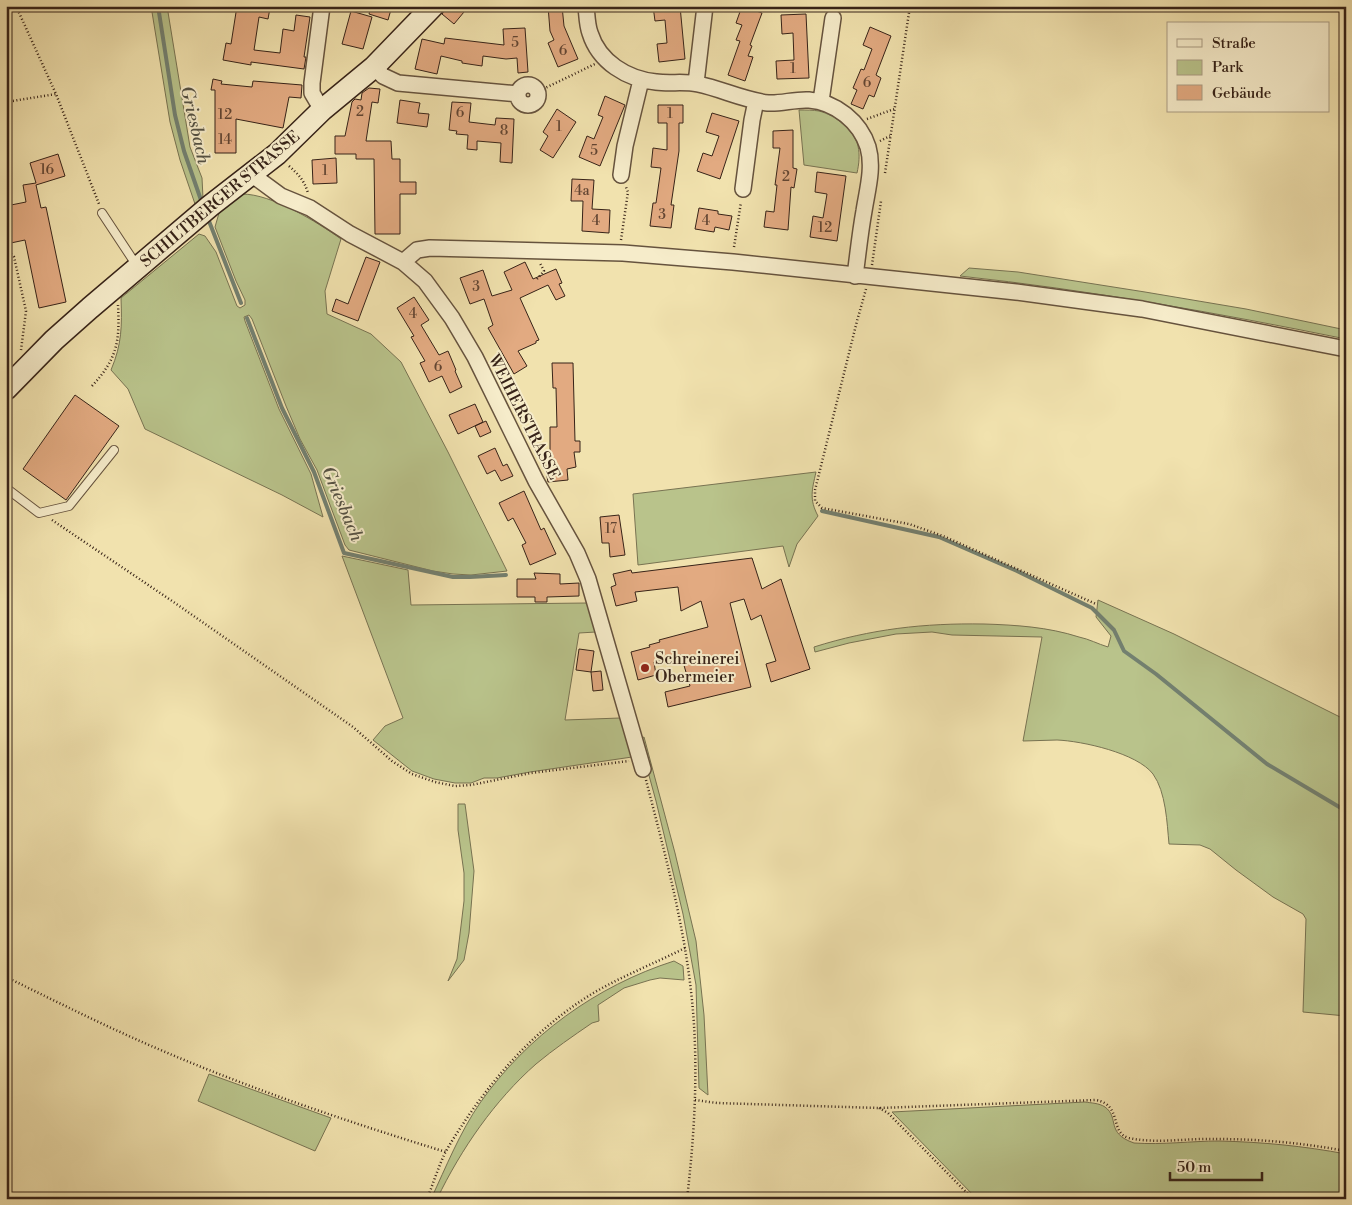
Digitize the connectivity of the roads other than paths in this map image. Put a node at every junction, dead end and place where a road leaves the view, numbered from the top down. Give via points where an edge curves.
1 (322, 6) edge
2 (433, 6) edge
3 (586, 6) edge
4 (705, 6) edge
5 (833, 18) dead end
6 (374, 67) junction
7 (641, 80) junction
8 (696, 83) junction
9 (537, 92) road end
10 (756, 101) junction
11 (821, 102) junction
12 (322, 110) junction
13 (251, 174) junction
14 (621, 175) road end
15 (743, 189) road end
16 (102, 213) road end
17 (403, 262) junction
18 (138, 268) junction
19 (855, 276) junction
20 (1346, 349) edge
21 (6, 389) edge
22 (114, 450) dead end
23 (6, 488) edge
24 (642, 764) road end

1 - 12 street via 312,93
2 - 6 main road, SCHILTBERGER STRASSE
3 - 7 street via 596,46 617,69
4 - 8 street
5 - 11 street
6 - 9 street via 398,83 518,94 521,102 529,105 536,100
6 - 12 main road, SCHILTBERGER STRASSE
7 - 8 street
7 - 14 street
8 - 10 street
10 - 11 street
10 - 15 street
11 - 19 street via 845,114 868,148 870,166
12 - 13 main road, SCHILTBERGER STRASSE via 277,154
13 - 17 street, WEIHERSTRASSE via 281,196 310,208
13 - 18 main road, SCHILTBERGER STRASSE
16 - 18 lane
17 - 19 street via 417,250 488,248 632,254
17 - 24 street, WEIHERSTRASSE via 425,281 452,318 577,553 588,579
18 - 21 main road, SCHILTBERGER STRASSE via 90,308
19 - 20 street via 1142,309
22 - 23 lane via 69,506 39,513

